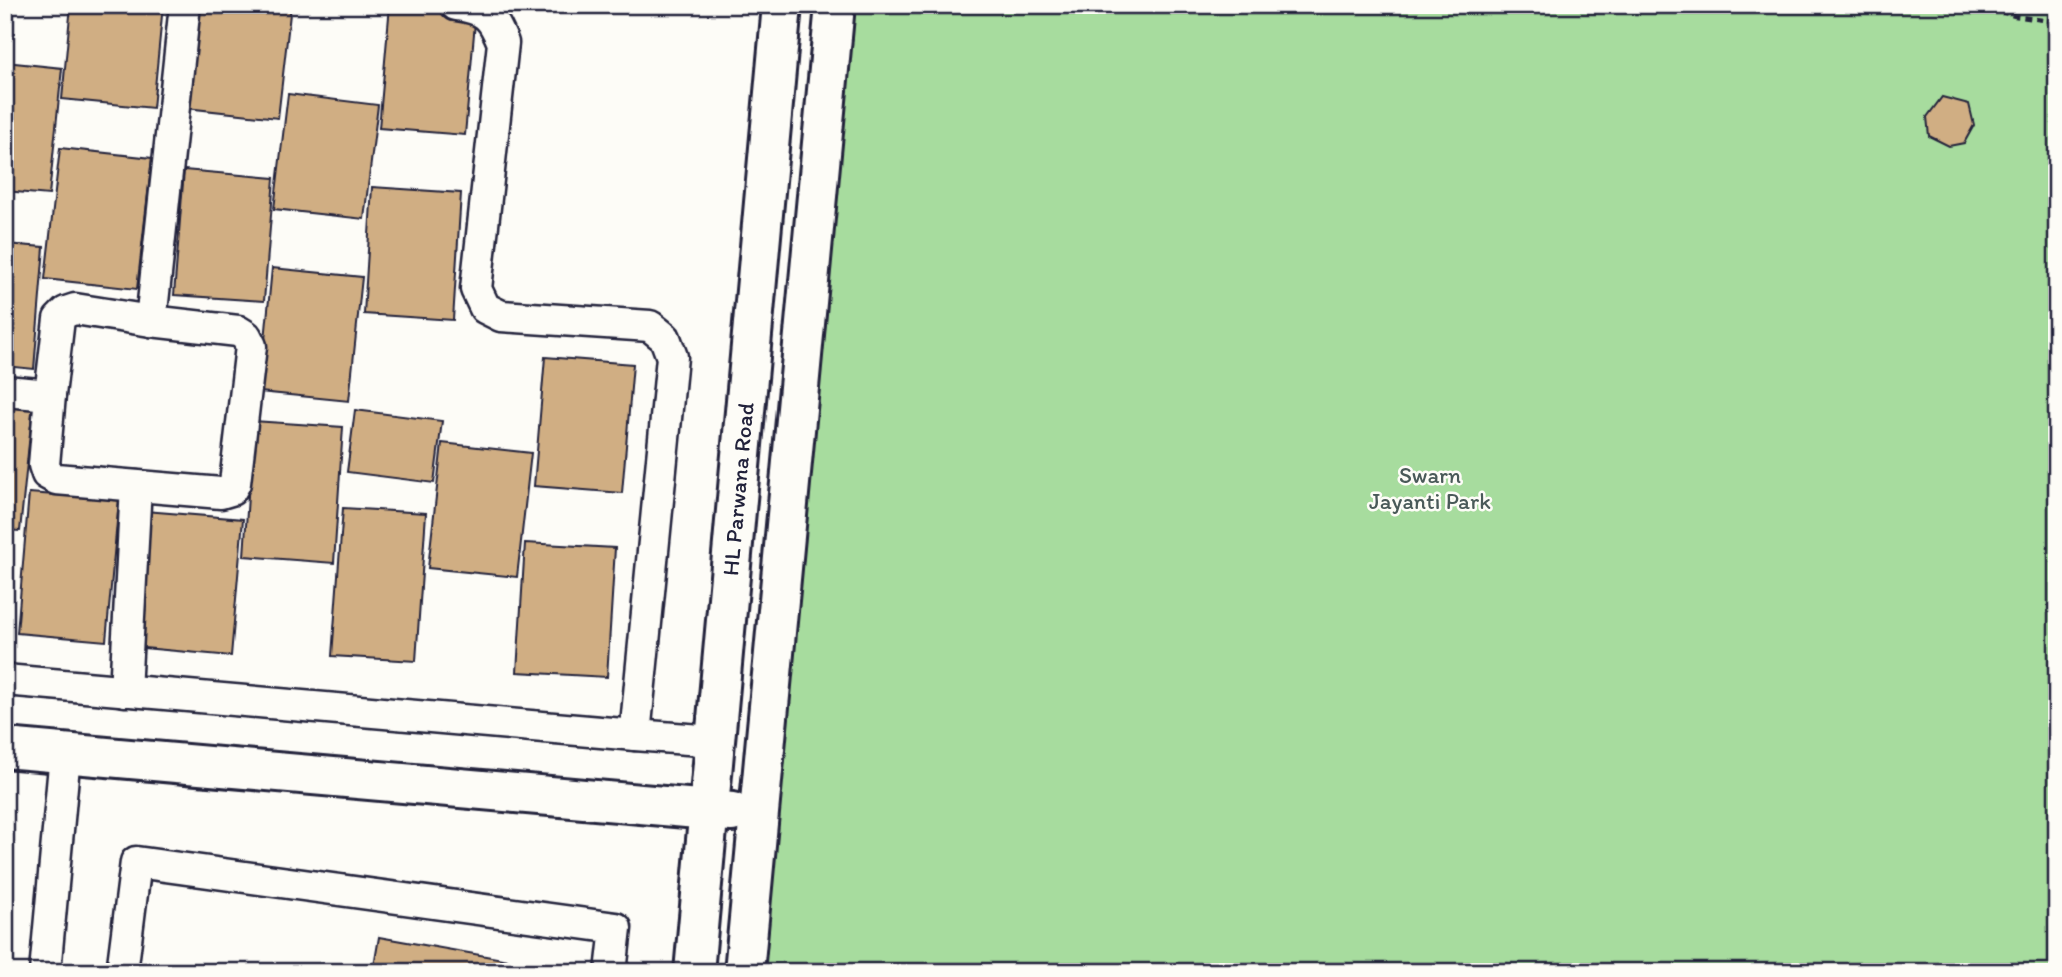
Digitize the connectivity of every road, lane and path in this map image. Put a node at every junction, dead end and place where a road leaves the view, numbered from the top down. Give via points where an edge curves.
1 (185, 5) edge
2 (456, 5) edge
3 (782, 5) edge
4 (835, 5) edge
5 (1977, 5) edge
6 (2012, 5) edge
7 (2015, 16) junction
8 (2057, 22) edge
9 (152, 321) junction
10 (5, 391) edge
11 (50, 395) junction
12 (136, 486) junction
13 (5, 680) edge
14 (125, 691) junction
15 (635, 734) junction
16 (714, 741) junction
17 (5, 748) edge
18 (65, 754) junction
19 (708, 809) junction
20 (760, 814) junction
21 (45, 972) edge
22 (122, 972) edge
23 (611, 972) edge
24 (694, 972) edge
25 (744, 972) edge

1 - 9 street
2 - 15 street via 475,7 495,21 503,43 476,289 485,308 501,316 650,326 665,338 672,357
3 - 16 street, HL Parwana Road
4 - 20 street
5 - 7 path
6 - 7 path
7 - 8 path
9 - 11 street via 75,309 66,312 59,319
9 - 12 street via 238,331 251,346 231,490
10 - 11 street
11 - 12 street via 47,474 55,480
12 - 14 street
13 - 14 street
14 - 15 street
15 - 16 street
16 - 19 street, HL Parwana Road
17 - 18 street
18 - 19 street
18 - 21 street
19 - 20 street
19 - 24 street, HL Parwana Road
20 - 25 street
22 - 23 street via 136,862 616,928

